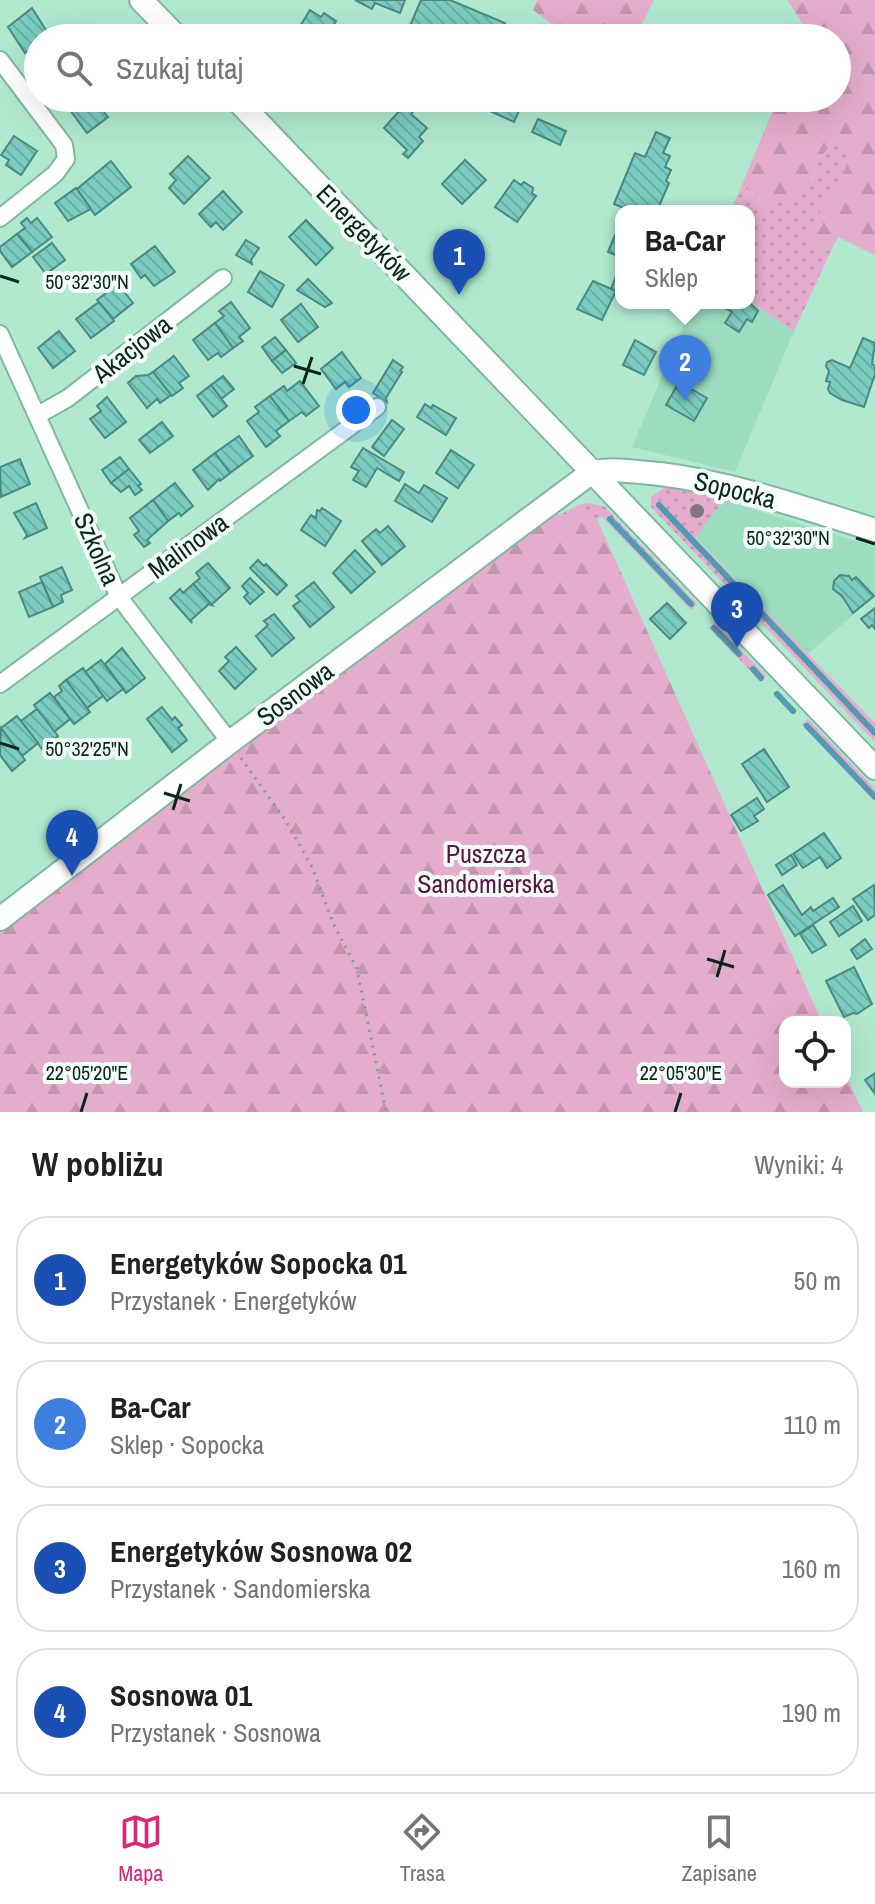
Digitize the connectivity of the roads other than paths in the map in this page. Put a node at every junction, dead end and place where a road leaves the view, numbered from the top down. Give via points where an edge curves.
1 (141, 0) edge
2 (164, 24) edge
3 (0, 60) edge
4 (24, 92) edge
5 (39, 112) edge
6 (248, 112) edge
7 (0, 218) edge
8 (223, 278) dead end
9 (0, 334) edge
10 (377, 407) dead end
11 (38, 415) junction
12 (592, 472) junction
13 (875, 530) edge
14 (119, 597) junction
15 (0, 684) edge
16 (230, 742) junction
17 (875, 768) edge
18 (0, 919) edge

1 - 2 street
3 - 4 street
5 - 7 street via 64,145 66,159
6 - 12 street, Energetyków
8 - 11 street, Akacjowa via 68,398
9 - 11 street, Szkolna
10 - 14 street, Malinowa
11 - 14 street, Szkolna
12 - 13 street, Sopocka via 686,477
12 - 16 street, Sosnowa
12 - 17 street, Energetyków
14 - 15 street, Malinowa
14 - 16 street, Szkolna
16 - 18 street, Sosnowa

